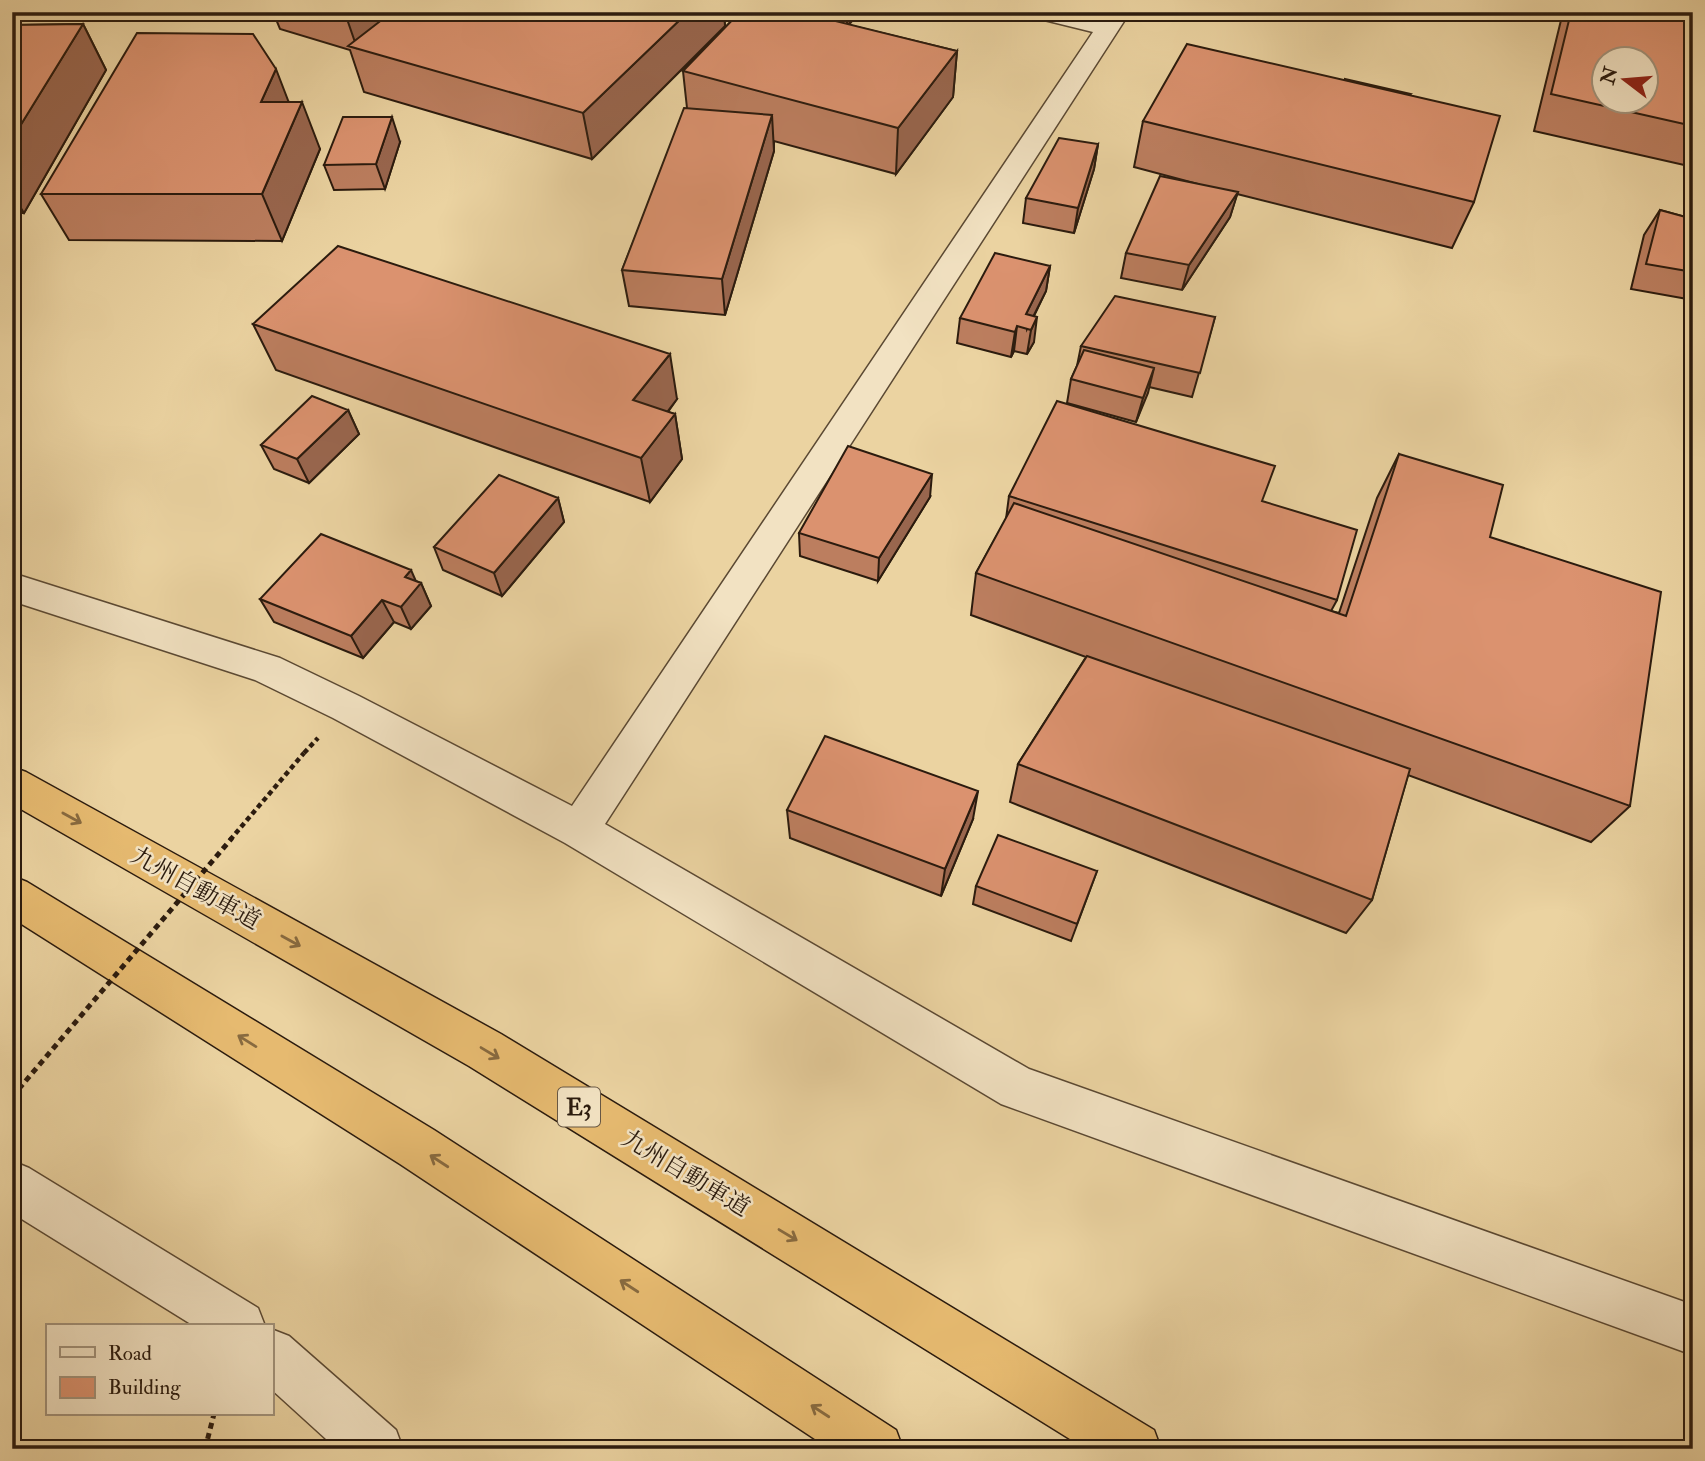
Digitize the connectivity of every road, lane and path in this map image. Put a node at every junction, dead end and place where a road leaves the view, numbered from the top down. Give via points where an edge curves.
1 (1040, 12) edge
2 (1113, 20) edge
3 (12, 587) edge
4 (304, 753) dead end
5 (12, 784) edge
6 (579, 830) junction
7 (12, 895) edge
8 (12, 1097) edge
9 (12, 1185) edge
10 (237, 1324) edge
11 (1693, 1330) edge
12 (273, 1356) edge
13 (213, 1416) edge
14 (205, 1449) edge
15 (377, 1449) edge
16 (877, 1449) edge
17 (1135, 1449) edge

1 - 2 street
2 - 6 street
3 - 6 street via 267,669
4 - 8 path, bridge
5 -> 17 highway, 九州自動車道 / E3 via 485,1050
6 - 11 street via 1017,1088
16 -> 7 highway via 416,1147
9 - 10 street
12 - 15 street
13 - 14 path

